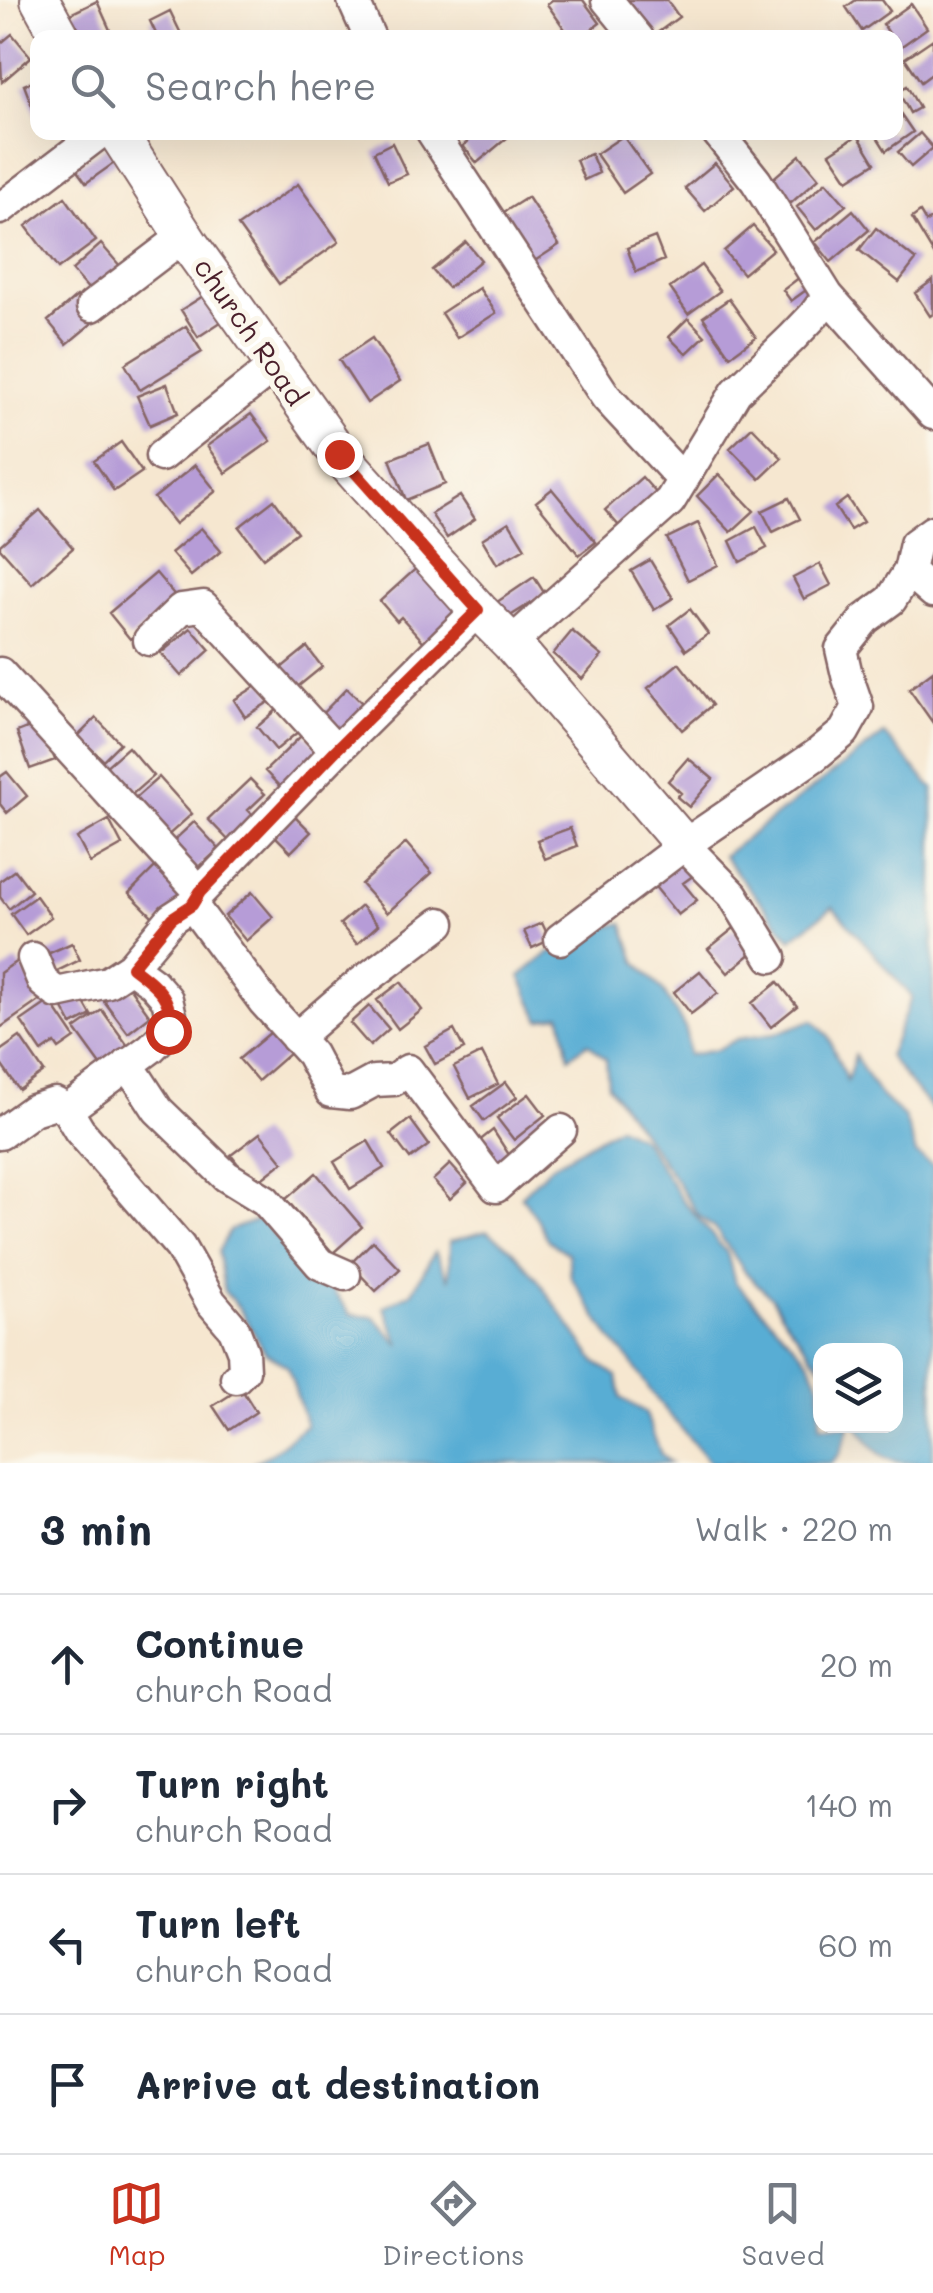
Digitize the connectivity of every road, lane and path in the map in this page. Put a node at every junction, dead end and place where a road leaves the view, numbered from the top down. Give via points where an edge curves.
1 (40, 0) edge
2 (353, 0) edge
3 (607, 0) edge
4 (57, 30) edge
5 (366, 30) edge
6 (631, 30) edge
7 (91, 140) edge
8 (123, 140) edge
9 (437, 140) edge
10 (724, 140) edge
11 (0, 209) edge
12 (184, 236) junction
13 (828, 296) junction
14 (92, 306) dead end
15 (276, 365) junction
16 (933, 414) edge
17 (160, 456) dead end
18 (682, 480) junction
19 (933, 531) edge
20 (909, 571) junction
21 (933, 592) edge
22 (478, 610) junction
23 (148, 640) dead end
24 (511, 643) junction
25 (0, 673) edge
26 (336, 750) junction
27 (684, 845) junction
28 (196, 898) junction
29 (440, 923) dead end
30 (560, 939) dead end
31 (771, 957) dead end
32 (34, 958) dead end
33 (132, 967) junction
34 (296, 1038) junction
35 (124, 1067) junction
36 (67, 1110) junction
37 (561, 1130) dead end
38 (0, 1134) edge
39 (345, 1275) dead end
40 (236, 1378) dead end

1 - 4 street
2 - 5 street
3 - 6 street
7 - 11 street
8 - 12 street, church Road
9 - 18 street via 606,397
10 - 13 street
12 - 14 street
12 - 15 street, church Road
13 - 16 street
13 - 18 street via 736,392
15 - 17 street
15 - 22 street, church Road via 339,454
18 - 24 street via 670,500
19 - 20 street via 915,544
20 - 21 street
20 - 27 street via 891,600 841,649 858,707 844,732
22 - 24 street, church Road
22 - 26 street
23 - 26 street via 180,609 202,606
24 - 27 street, church Road
25 - 28 street
26 - 28 street
27 - 30 street
27 - 31 street, church Road via 733,894
28 - 33 street
28 - 34 street via 264,1002
29 - 34 street
32 - 33 street via 43,982 56,993 108,982
33 - 35 street via 167,999 171,1016 168,1031
34 - 37 street via 331,1092 350,1094 408,1070 496,1188
35 - 36 street
35 - 39 street via 226,1176 265,1200 320,1264
36 - 38 street via 54,1103 33,1110
36 - 40 street via 180,1247 234,1330 244,1370

